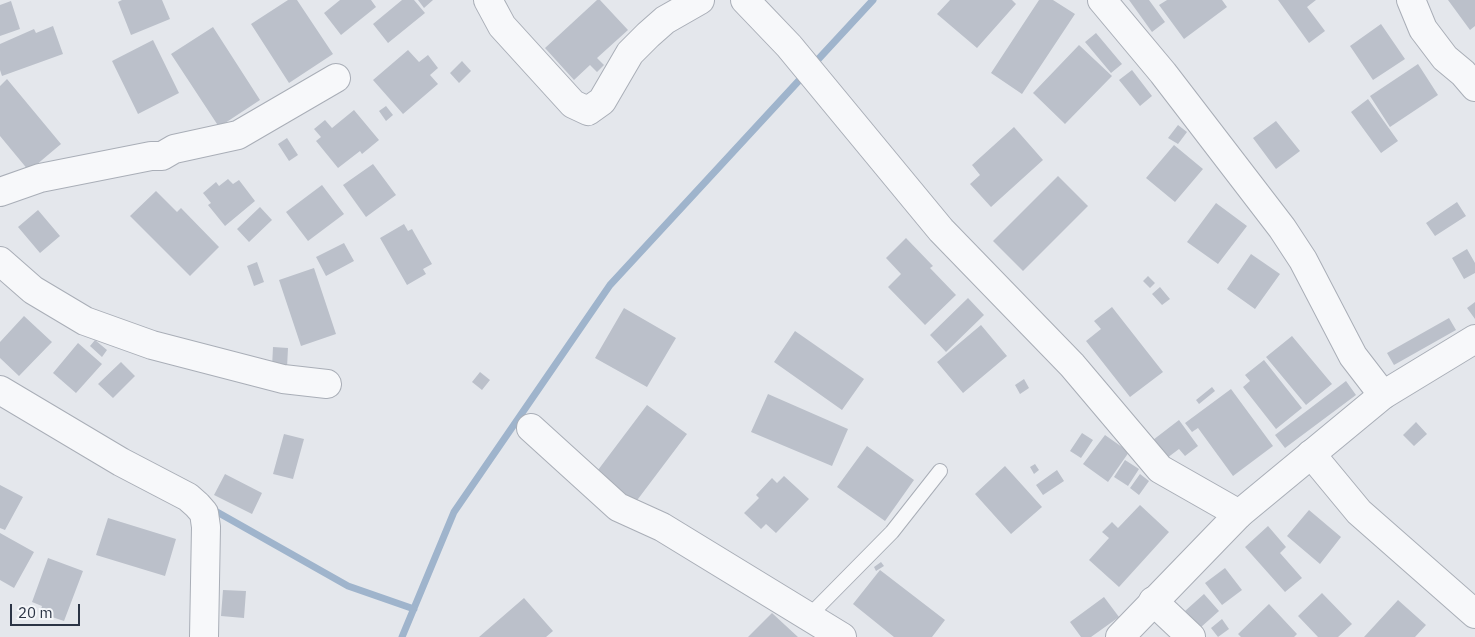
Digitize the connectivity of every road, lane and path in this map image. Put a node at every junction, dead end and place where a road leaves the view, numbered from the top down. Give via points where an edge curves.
1 (488, 0) edge
2 (700, 0) edge
3 (746, 0) edge
4 (1102, 0) edge
5 (1411, 0) edge
6 (1471, 75) edge
7 (336, 78) dead end
8 (0, 192) edge
9 (0, 261) edge
10 (1475, 339) edge
11 (327, 384) dead end
12 (0, 390) edge
13 (1383, 395) junction
14 (531, 428) dead end
15 (1311, 454) junction
16 (940, 471) dead end
17 (1239, 514) junction
18 (1153, 601) junction
19 (1475, 614) edge
20 (809, 616) junction
21 (204, 637) edge
22 (842, 637) edge
23 (1120, 637) edge
24 (1191, 637) edge

1 - 2 street via 509,33 573,104 588,111 602,101 630,54 648,35 665,20
3 - 17 street via 789,46 941,230 1072,365 1160,469
4 - 13 street via 1282,228 1303,260 1353,356
5 - 6 street via 1423,29 1445,58
7 - 8 street via 238,135 174,148 162,156 40,178
9 - 11 street via 33,290 93,324 152,345 283,379
10 - 13 street
12 - 21 street via 121,462 188,497 204,513
13 - 15 street
14 - 20 street via 618,507 662,527
15 - 17 street
15 - 19 street via 1359,512
16 - 20 lane via 892,532
17 - 18 street
18 - 23 street
18 - 24 street
20 - 22 street

